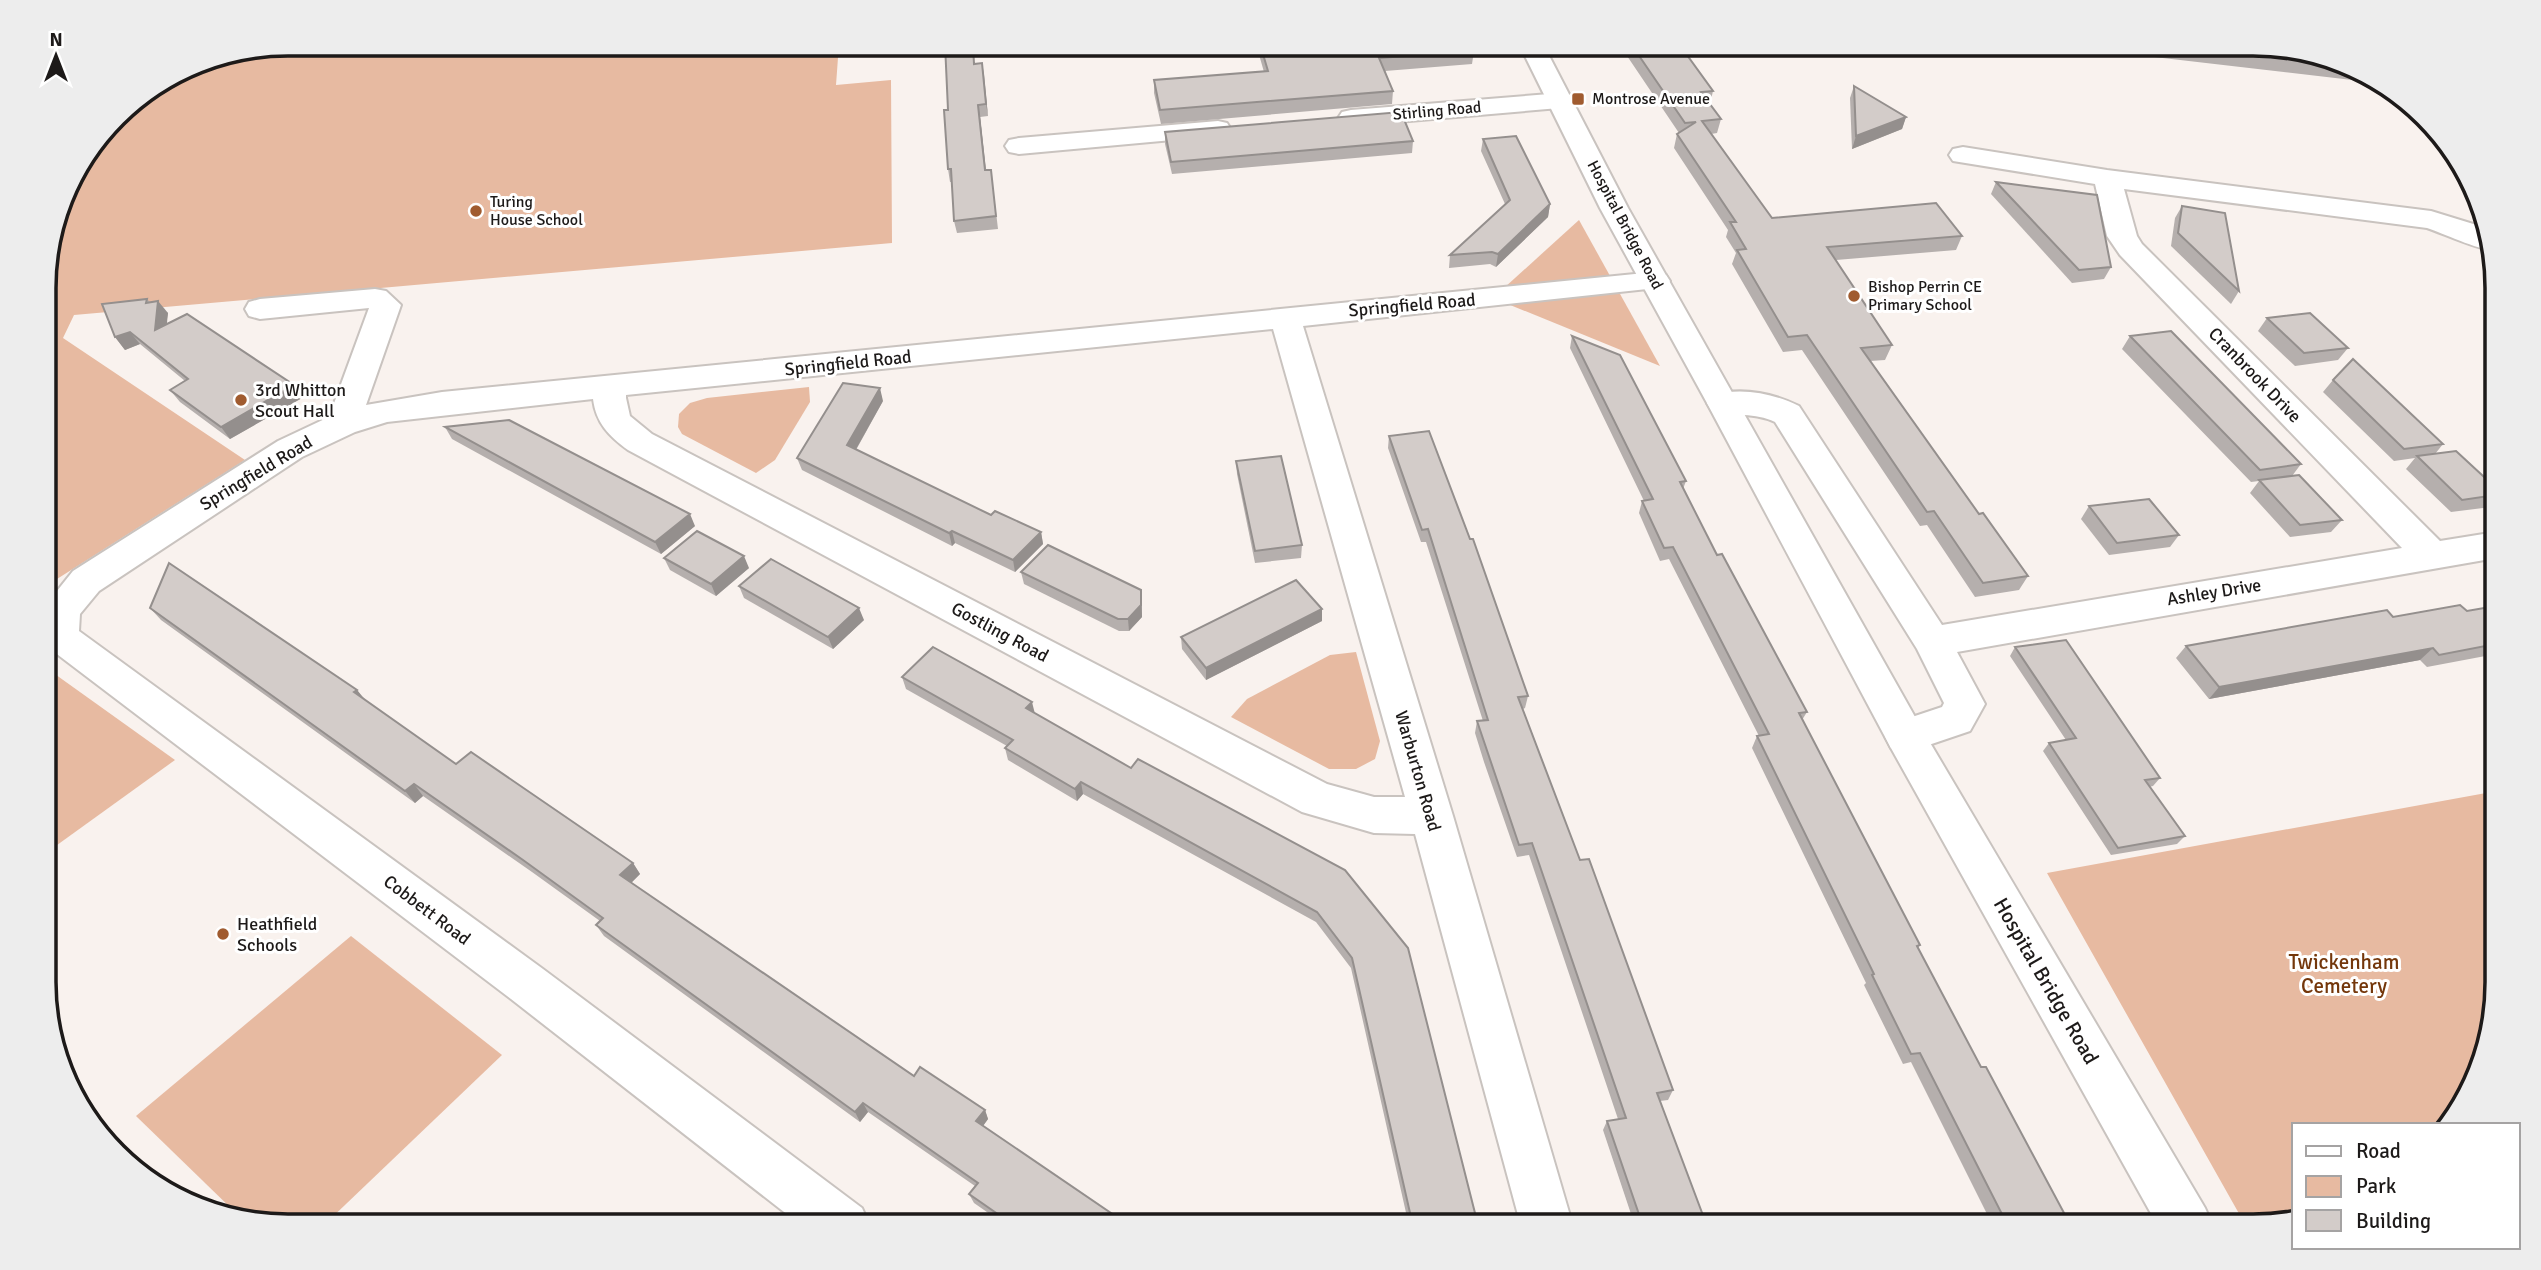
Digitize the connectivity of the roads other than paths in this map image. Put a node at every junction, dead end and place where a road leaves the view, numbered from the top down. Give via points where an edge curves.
1 (1538, 56) edge
2 (1562, 101) junction
3 (1325, 121) edge
4 (1242, 127) edge
5 (1019, 146) dead end
6 (1963, 155) dead end
7 (2107, 178) junction
8 (2479, 237) edge
9 (1655, 281) junction
10 (260, 309) dead end
11 (1285, 317) junction
12 (609, 387) junction
13 (1724, 403) junction
14 (343, 424) junction
15 (2485, 547) edge
16 (2431, 556) junction
17 (86, 580) joint
18 (1932, 641) junction
19 (1905, 736) junction
20 (1432, 816) junction
21 (828, 1214) edge
22 (1544, 1214) edge
23 (2180, 1214) edge

1 - 2 street, Hospital Bridge Road
2 - 3 street, Stirling Road
2 - 9 street, Hospital Bridge Road
4 - 5 street
6 - 7 street
7 - 8 street via 2431,220
7 - 16 street, Cranbrook Drive via 2122,236 2130,249
9 - 11 street, Springfield Road
9 - 13 street, Hospital Bridge Road
10 - 14 street via 375,298 386,305
11 - 12 street, Springfield Road
11 - 20 street, Warburton Road
12 - 14 street, Springfield Road via 396,410
12 - 20 street, Gostling Road via 610,412 618,427 640,442 1317,799 1374,815
13 - 18 street via 1767,404 1787,414
13 - 19 street, Hospital Bridge Road
14 - 17 street, Springfield Road via 290,449
15 - 16 street, Ashley Drive
16 - 18 street, Ashley Drive
17 - 21 street, Cobbett Road via 61,611 60,637
18 - 19 street via 1965,704 1956,719
19 - 23 street, Hospital Bridge Road
20 - 22 street, Warburton Road

